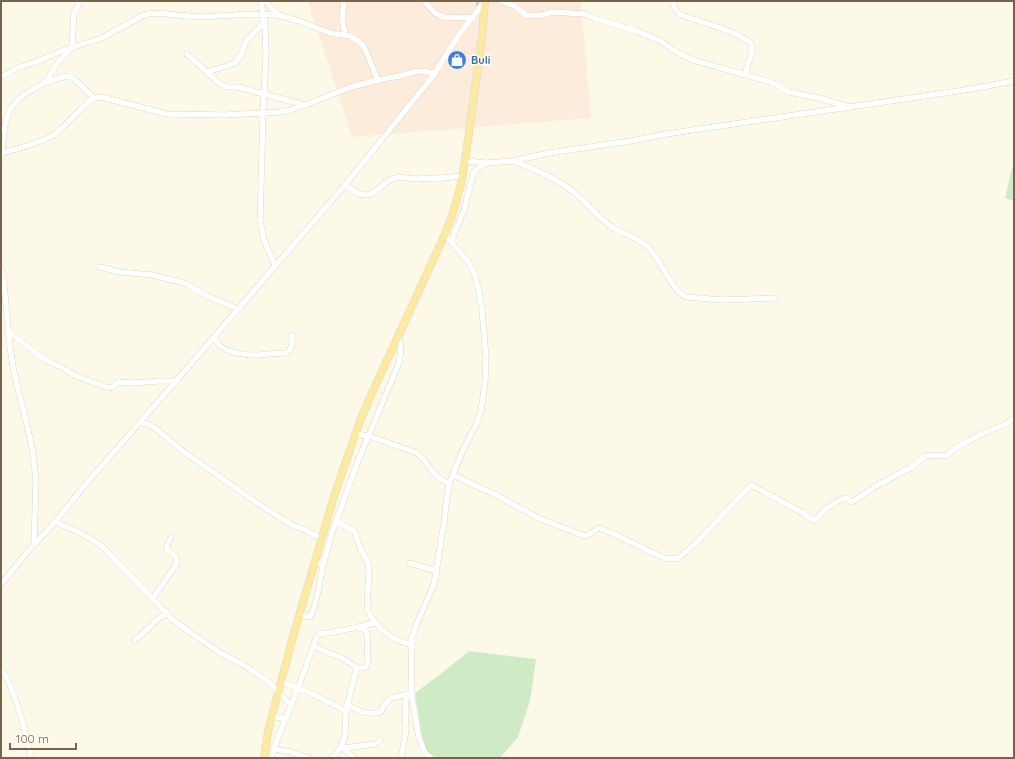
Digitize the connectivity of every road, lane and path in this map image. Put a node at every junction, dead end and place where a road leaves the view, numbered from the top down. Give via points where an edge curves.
1 (80, 1) edge
2 (261, 1) edge
3 (265, 1) edge
4 (344, 1) edge
5 (424, 1) edge
6 (485, 1) edge
7 (501, 1) edge
8 (672, 1) edge
9 (263, 14) junction
10 (276, 15) junction
11 (473, 18) junction
12 (264, 21) junction
13 (344, 35) junction
14 (72, 47) junction
15 (187, 54) dead end
16 (207, 72) junction
17 (435, 73) junction
18 (746, 75) junction
19 (1, 77) edge
20 (378, 80) junction
21 (1014, 81) edge
22 (45, 82) junction
23 (264, 94) junction
24 (94, 98) junction
25 (305, 105) junction
26 (852, 108) junction
27 (263, 113) junction
28 (1, 155) edge
29 (465, 161) junction
30 (512, 161) junction
31 (486, 163) junction
32 (463, 176) junction
33 (344, 185) junction
34 (445, 234) junction
35 (453, 245) junction
36 (275, 265) junction
37 (100, 267) dead end
38 (1, 269) edge
39 (775, 298) dead end
40 (238, 309) junction
41 (8, 331) junction
42 (292, 335) dead end
43 (215, 336) junction
44 (398, 336) junction
45 (176, 381) junction
46 (1014, 418) edge
47 (140, 422) junction
48 (356, 434) junction
49 (369, 436) junction
50 (452, 475) junction
51 (449, 484) junction
52 (55, 522) junction
53 (336, 522) junction
54 (171, 538) dead end
55 (321, 538) junction
56 (34, 545) junction
57 (314, 562) junction
58 (410, 563) dead end
59 (323, 565) junction
60 (437, 571) junction
61 (1, 584) edge
62 (153, 598) junction
63 (167, 613) junction
64 (299, 615) junction
65 (375, 623) junction
66 (357, 627) junction
67 (135, 640) dead end
68 (411, 645) junction
69 (314, 646) junction
70 (1, 668) edge
71 (358, 668) junction
72 (281, 682) junction
73 (298, 688) junction
74 (278, 692) junction
75 (410, 693) junction
76 (291, 705) junction
77 (347, 705) junction
78 (346, 711) junction
79 (272, 716) junction
80 (286, 719) junction
81 (380, 740) dead end
82 (343, 746) junction
83 (274, 749) junction
84 (31, 758) edge
85 (264, 758) edge
86 (272, 758) edge
87 (308, 758) edge
88 (331, 758) edge
89 (354, 758) edge
90 (401, 758) edge
91 (431, 758) edge

1 - 14 street via 74,14
2 - 9 street
3 - 10 street
4 - 13 street
5 - 11 street via 443,17
6 - 11 street
6 - 29 main road
7 - 18 street via 529,16 542,16 553,12 584,14 637,31 693,60
8 - 18 street via 677,13 730,32 751,43 752,50
9 - 10 street
9 - 12 street
9 - 14 street via 200,17 148,14 102,38
10 - 12 street via 268,16
10 - 13 street via 330,33
11 - 17 street
12 - 16 street via 246,41 241,55 234,63
12 - 23 street
13 - 20 street via 354,37 364,47
14 - 19 street via 17,68
14 - 22 street
15 - 16 street
16 - 23 street via 227,87 238,87
17 - 20 street via 418,71
17 - 33 street
18 - 26 street via 771,82 789,92
20 - 25 street via 351,87
21 - 26 street
22 - 24 street via 71,76
22 - 28 street via 24,95 10,110
23 - 25 street
23 - 27 street
24 - 27 street via 105,98 174,115
24 - 28 street via 50,137
25 - 27 street via 288,111
26 - 30 street via 666,134
27 - 36 street via 260,221 264,240
29 - 31 street
29 - 32 main road
30 - 31 street
30 - 39 street via 563,185 612,226 650,248 682,296 722,300
31 - 35 street via 473,174 464,210 453,237
32 - 33 street via 416,179 397,177 365,195
32 - 34 main road
33 - 36 street
34 - 35 street
34 - 44 main road
35 - 50 street via 468,261 478,287 486,369 483,401 476,425
36 - 40 street
37 - 40 street via 181,282
38 - 41 street
40 - 43 street
41 - 45 street via 48,361 76,376 108,388 118,382
41 - 56 street via 14,373 33,453 36,480
42 - 43 street via 292,344 288,352 255,355 226,349 217,342
43 - 45 street
44 - 48 main road
44 - 49 street via 401,342 399,364
45 - 47 street
46 - 50 street via 947,455 925,456 910,468 854,501 851,502 847,498 838,501 814,521 751,485 695,544 677,559 665,558 599,528 585,536 538,518
47 - 52 street
47 - 55 street via 155,428 184,452 262,507 292,526
48 - 49 street
48 - 55 main road
49 - 51 street via 417,453 432,471
49 - 53 street
50 - 51 street
51 - 60 street
52 - 56 street
52 - 62 street via 98,543
53 - 59 street
53 - 65 street via 356,533 368,562 367,610
54 - 62 street via 166,547 175,556 177,563
55 - 57 main road
56 - 61 street
57 - 59 street
57 - 64 main road
58 - 60 street
59 - 64 street via 312,614 310,617
60 - 68 street via 411,637
62 - 63 street
63 - 67 street
63 - 74 street via 222,654 262,677
64 - 72 main road
65 - 66 street
65 - 68 street via 391,636
66 - 69 street via 319,634
66 - 71 street via 365,630 367,634 368,661 366,667
68 - 75 street
69 - 71 street
69 - 73 street
70 - 84 street via 14,694
71 - 77 street
72 - 73 street
72 - 74 main road
73 - 76 street
73 - 78 street
74 - 76 street
74 - 79 main road
75 - 77 street via 391,698 378,713 362,712
75 - 90 street via 406,698 405,741
75 - 91 street via 419,738 425,753
76 - 80 street
77 - 78 street
78 - 82 street
79 - 80 street
79 - 85 main road
80 - 83 street
81 - 82 street via 375,744
82 - 88 street
82 - 89 street
83 - 86 street
83 - 87 street

